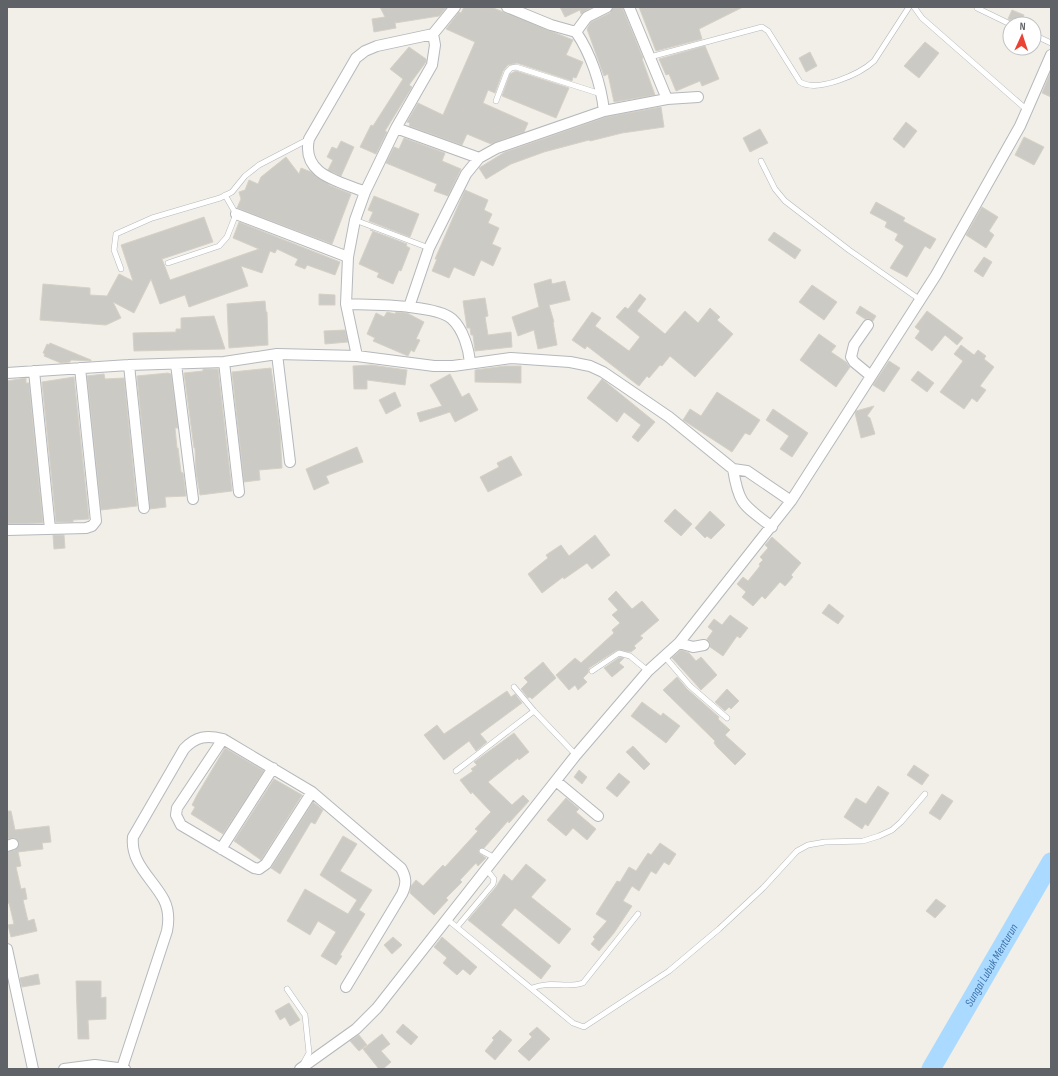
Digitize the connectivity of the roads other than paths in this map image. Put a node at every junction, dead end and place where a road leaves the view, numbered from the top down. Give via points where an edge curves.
1 (455, 7) edge
2 (507, 7) edge
3 (607, 7) edge
4 (629, 7) edge
5 (909, 7) edge
6 (914, 7) edge
7 (977, 8) dead end
8 (1002, 20) edge
9 (576, 32) junction
10 (433, 34) junction
11 (1051, 55) edge
12 (650, 57) junction
13 (602, 95) junction
14 (698, 96) dead end
15 (667, 99) junction
16 (496, 100) dead end
17 (1027, 110) junction
18 (604, 111) junction
19 (396, 128) junction
20 (309, 139) junction
21 (479, 158) junction
22 (761, 161) dead end
23 (365, 192) junction
24 (225, 195) junction
25 (236, 214) junction
26 (355, 220) junction
27 (429, 248) junction
28 (348, 257) junction
29 (168, 263) dead end
30 (121, 269) dead end
31 (919, 299) junction
32 (346, 304) junction
33 (409, 307) junction
34 (868, 326) dead end
35 (277, 354) junction
36 (357, 356) junction
37 (224, 362) junction
38 (470, 363) junction
39 (176, 364) junction
40 (129, 365) junction
41 (80, 368) junction
42 (34, 371) junction
43 (7, 373) edge
44 (871, 376) junction
45 (290, 462) dead end
46 (733, 469) junction
47 (240, 492) dead end
48 (193, 499) dead end
49 (791, 501) junction
50 (144, 508) dead end
51 (772, 527) junction
52 (50, 529) junction
53 (7, 530) edge
54 (679, 643) junction
55 (704, 645) dead end
56 (665, 657) junction
57 (592, 671) dead end
58 (648, 672) junction
59 (514, 687) dead end
60 (534, 711) junction
61 (727, 718) dead end
62 (223, 739) junction
63 (576, 755) junction
64 (274, 768) junction
65 (456, 772) dead end
66 (556, 781) junction
67 (312, 792) junction
68 (925, 794) dead end
69 (598, 816) dead end
70 (221, 848) junction
71 (482, 851) dead end
72 (496, 858) junction
73 (487, 870) junction
74 (638, 914) dead end
75 (448, 920) junction
76 (457, 927) junction
77 (7, 949) edge
78 (346, 987) dead end
79 (532, 988) junction
80 (287, 989) dead end
81 (123, 1068) edge
82 (33, 1069) edge
83 (64, 1069) edge
84 (300, 1069) edge

1 - 10 street
2 - 9 street
3 - 9 street via 586,17
4 - 12 street
5 - 12 lane via 874,61 866,68 856,74 816,85 804,85 800,82 768,31 762,27
6 - 17 lane via 922,18
7 - 8 lane
9 - 13 street via 588,54
10 - 19 street via 435,45 432,65
10 - 20 street via 365,50 356,58
11 - 17 street
12 - 15 street
13 - 16 lane via 516,67 507,72
13 - 18 street
14 - 15 street
15 - 18 street
17 - 31 street via 936,275
18 - 21 street via 497,148
19 - 21 street
19 - 23 street
20 - 23 street via 307,150 312,166 319,172
20 - 24 lane via 259,165 245,176 232,192
21 - 27 street via 466,174
22 - 31 lane via 774,189 785,201
23 - 26 street
24 - 25 lane
24 - 30 lane via 152,218 116,234 114,250
25 - 28 street
25 - 29 lane via 227,237 219,246
26 - 27 lane
26 - 28 street
27 - 33 street
28 - 32 street
31 - 44 street
32 - 33 street
32 - 36 street
33 - 38 street via 444,314 451,319 458,326 469,352
34 - 44 street via 854,345 851,357
35 - 36 street
35 - 37 street
35 - 45 street
36 - 38 street via 434,366
37 - 39 street
37 - 47 street
38 - 46 street via 511,358 563,361 590,366 603,372 669,417
39 - 40 street
39 - 48 street
40 - 41 street
40 - 50 street
41 - 42 street
41 - 52 street via 96,521 86,528
42 - 43 street
42 - 52 street
44 - 49 street
46 - 49 street via 747,471
46 - 51 street via 736,490 743,504
49 - 51 street
51 - 54 street
52 - 53 street
54 - 55 street via 693,647
54 - 56 street
56 - 58 street
56 - 61 lane via 690,686
57 - 58 lane via 619,653 630,656
58 - 63 street
59 - 60 lane
60 - 63 lane
60 - 65 lane
62 - 64 street
62 - 70 street via 177,808 176,815 181,825
62 - 81 street via 211,736 190,742 132,837 133,853 164,900 169,920 168,931
63 - 66 street
64 - 67 street
64 - 70 street
66 - 69 street
66 - 72 street
67 - 70 street via 263,867 254,868
67 - 78 street via 401,868 406,881 402,894
68 - 79 lane via 901,822 879,836 863,841 808,845 797,851 763,888 719,929 669,971 590,1025 584,1027 573,1023
71 - 72 lane
72 - 73 street
73 - 75 street
73 - 76 lane via 494,879 493,884
74 - 79 lane via 583,983 574,986 550,983
75 - 76 lane
75 - 84 street via 377,1008 356,1029
76 - 79 lane
77 - 82 street
80 - 84 lane via 299,1006 307,1026 309,1053
81 - 83 street via 95,1065

